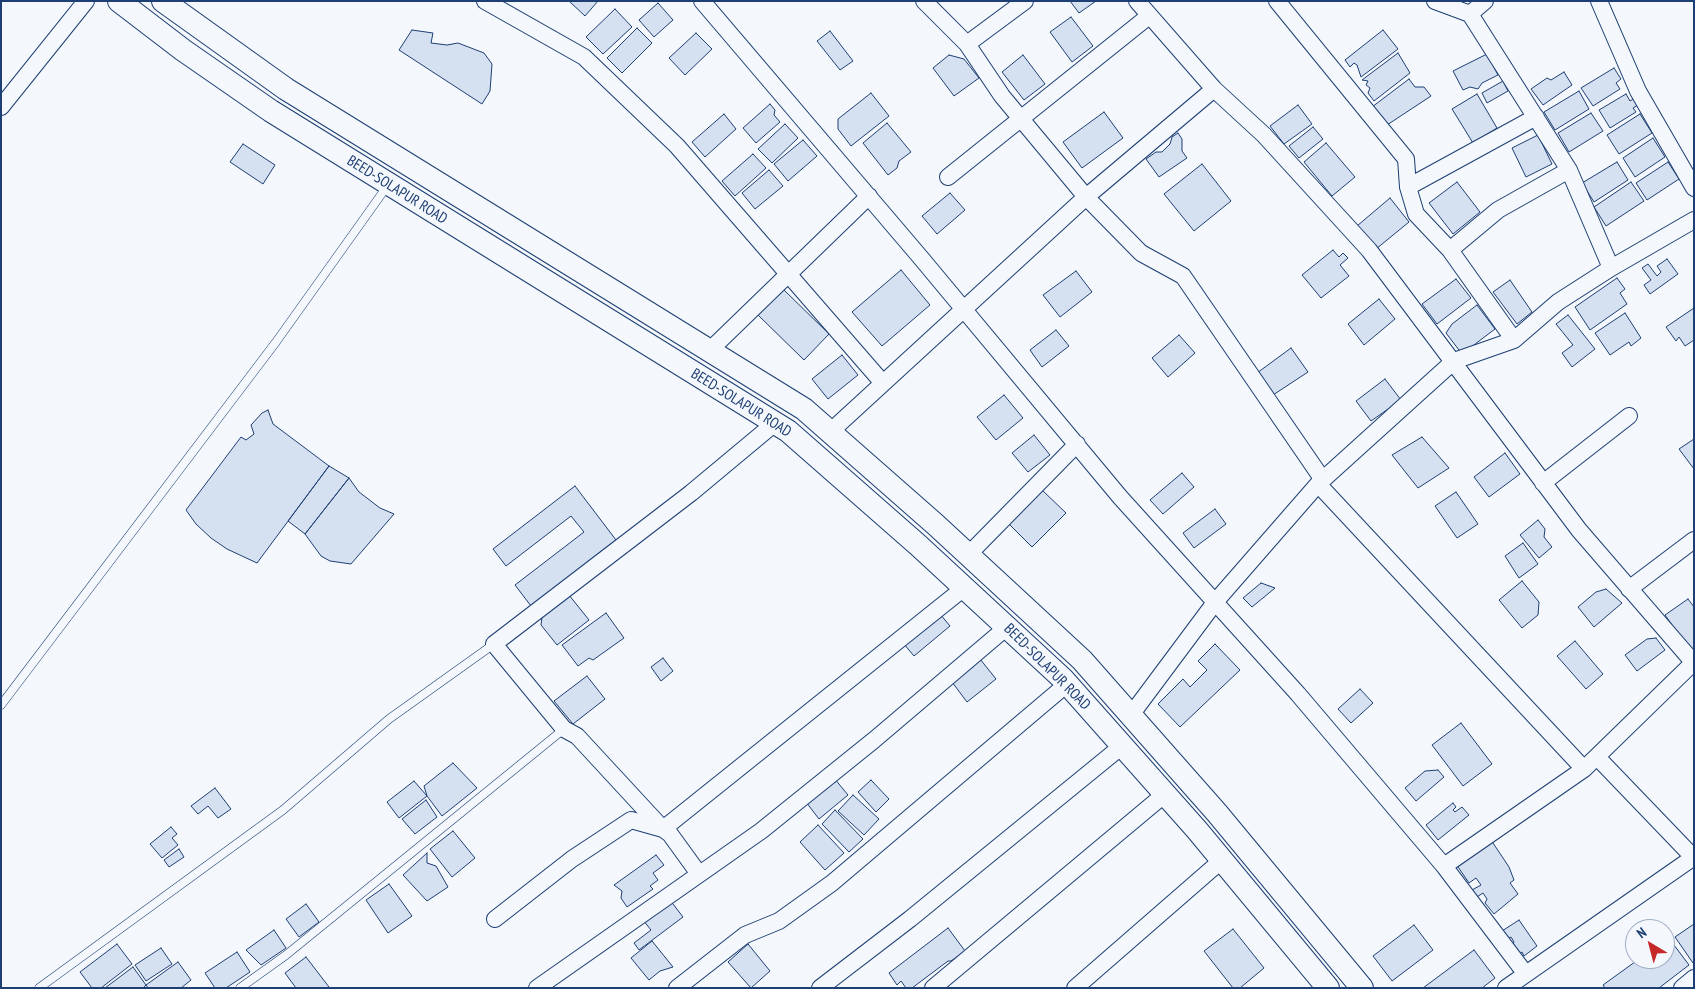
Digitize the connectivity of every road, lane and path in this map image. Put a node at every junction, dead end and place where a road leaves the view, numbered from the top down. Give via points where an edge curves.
1 (86, 1) edge
2 (119, 1) edge
3 (163, 1) edge
4 (484, 1) edge
5 (702, 1) edge
6 (924, 1) edge
7 (1025, 1) edge
8 (1137, 1) edge
9 (1277, 1) edge
10 (1435, 1) edge
11 (1485, 1) edge
12 (1599, 1) edge
13 (1470, 14) junction
14 (1149, 16) junction
15 (967, 44) junction
16 (1214, 89) junction
17 (1, 107) edge
18 (1536, 117) junction
19 (1020, 118) junction
20 (1569, 170) junction
21 (948, 177) dead end
22 (388, 184) junction
23 (1408, 187) junction
24 (1694, 188) edge
25 (869, 196) junction
26 (1086, 196) junction
27 (1694, 220) edge
28 (1450, 250) junction
29 (1611, 268) junction
30 (788, 274) junction
31 (963, 308) junction
32 (1514, 340) junction
33 (709, 351) junction
34 (1454, 361) junction
35 (882, 382) junction
36 (1629, 416) dead end
37 (776, 423) junction
38 (830, 432) junction
39 (1077, 444) junction
40 (1320, 482) junction
41 (1543, 483) junction
42 (1694, 540) edge
43 (968, 555) junction
44 (964, 588) junction
45 (1629, 589) junction
46 (1216, 601) junction
47 (1007, 627) junction
48 (494, 644) junction
49 (1694, 663) edge
50 (1067, 684) junction
51 (1, 705) edge
52 (1131, 715) junction
53 (564, 729) junction
54 (1122, 746) junction
55 (1597, 757) junction
56 (1584, 769) junction
57 (1164, 794) junction
58 (663, 829) junction
59 (1694, 858) edge
60 (1222, 860) junction
61 (1444, 866) junction
62 (699, 874) junction
63 (495, 919) dead end
64 (1525, 973) junction
65 (1694, 978) edge
66 (1319, 984) edge
67 (39, 988) edge
68 (240, 988) edge
69 (537, 988) edge
70 (677, 988) edge
71 (820, 988) edge
72 (933, 988) edge
73 (1075, 988) edge
74 (1362, 988) edge
75 (1506, 988) edge
76 (1682, 988) edge

1 - 17 street
2 - 22 main road, BEED-SOLAPUR ROAD via 271,112
3 - 33 main road, BEED-SOLAPUR ROAD via 286,89
4 - 30 street via 584,57 677,146
5 - 25 street
6 - 15 street
7 - 15 street
8 - 14 street
9 - 23 street via 1406,159
10 - 13 street
11 - 13 street
12 - 24 street via 1638,91
13 - 18 street
14 - 16 street
14 - 19 street
15 - 19 street
16 - 26 street
16 - 34 street via 1264,135 1369,250
18 - 20 street
18 - 23 street
19 - 21 street
19 - 26 street
20 - 28 street via 1498,210
20 - 29 street
22 - 37 main road, BEED-SOLAPUR ROAD
22 - 51 lane via 276,342
23 - 28 street via 1416,214
25 - 30 street
25 - 31 street
26 - 31 street
26 - 40 street via 1141,253 1183,276
27 - 29 street
28 - 32 street
29 - 32 street via 1558,302
30 - 33 street
30 - 35 street
31 - 35 street
31 - 39 street
32 - 34 street
33 - 38 main road, BEED-SOLAPUR ROAD via 804,409
34 - 40 street
34 - 41 street
35 - 38 street
36 - 41 street
37 - 44 main road, BEED-SOLAPUR ROAD
37 - 48 street via 691,494
38 - 43 main road, BEED-SOLAPUR ROAD
39 - 43 street
39 - 46 street
40 - 46 street
40 - 56 street
41 - 45 street
42 - 45 street
43 - 52 main road, BEED-SOLAPUR ROAD via 1082,660
44 - 47 main road, BEED-SOLAPUR ROAD
44 - 58 street
45 - 49 street
46 - 52 street
46 - 61 street
47 - 50 main road, BEED-SOLAPUR ROAD
47 - 62 street via 761,831
48 - 53 street
48 - 67 lane via 389,719 283,810
49 - 55 street
50 - 54 main road, BEED-SOLAPUR ROAD
50 - 70 street via 832,883 779,920 745,935
52 - 74 main road, BEED-SOLAPUR ROAD
53 - 58 street via 577,736
53 - 68 lane via 286,956
54 - 57 main road, BEED-SOLAPUR ROAD
54 - 71 street
55 - 56 street
55 - 59 street
56 - 61 street
57 - 60 main road, BEED-SOLAPUR ROAD
57 - 72 street
58 - 62 street
58 - 63 street via 631,820 572,859
59 - 64 street
60 - 66 main road, BEED-SOLAPUR ROAD
60 - 73 street
61 - 64 street
62 - 69 street
64 - 75 street
65 - 76 street

